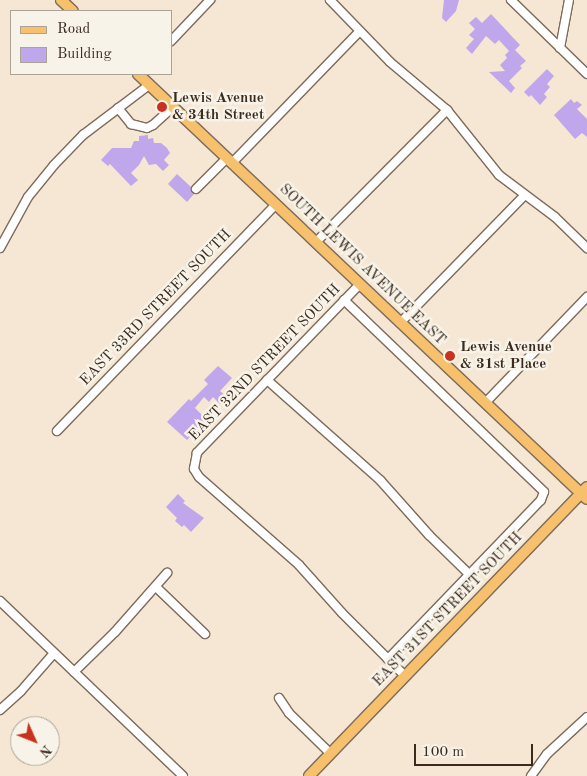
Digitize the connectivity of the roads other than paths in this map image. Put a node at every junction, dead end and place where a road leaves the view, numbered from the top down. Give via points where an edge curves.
1 (61, 0) edge
2 (210, 0) edge
3 (330, 0) edge
4 (511, 0) edge
5 (569, 0) edge
6 (72, 10) edge
7 (359, 32) junction
8 (172, 40) edge
9 (560, 48) junction
10 (587, 74) edge
11 (140, 75) edge
12 (149, 84) junction
13 (173, 107) junction
14 (118, 108) junction
15 (447, 110) junction
16 (229, 161) junction
17 (196, 189) dead end
18 (524, 196) junction
19 (276, 204) junction
20 (316, 242) junction
21 (0, 248) edge
22 (587, 248) edge
23 (360, 284) junction
24 (587, 297) edge
25 (344, 300) junction
26 (400, 323) junction
27 (267, 380) junction
28 (486, 402) junction
29 (57, 432) dead end
30 (585, 493) edge
31 (167, 573) dead end
32 (469, 574) junction
33 (156, 587) junction
34 (0, 601) edge
35 (205, 634) dead end
36 (54, 653) junction
37 (388, 659) junction
38 (74, 672) junction
39 (405, 676) junction
40 (279, 698) dead end
41 (0, 710) edge
42 (587, 716) edge
43 (330, 753) junction
44 (183, 776) edge
45 (309, 776) edge
46 (531, 776) edge

1 - 6 main road
2 - 8 street
3 - 7 street
4 - 9 street
5 - 9 street
7 - 15 street
7 - 16 street
9 - 10 street
11 - 12 main road, SOUTH LEWIS AVENUE EAST
12 - 13 main road, SOUTH LEWIS AVENUE EAST
12 - 14 street
13 - 14 street via 147,128 130,124
13 - 16 main road, SOUTH LEWIS AVENUE EAST
14 - 21 street via 83,135 54,165 28,197
15 - 18 street via 487,163
15 - 20 street
16 - 17 street
16 - 19 main road, SOUTH LEWIS AVENUE EAST
18 - 22 street via 555,217
18 - 26 street
19 - 20 main road, SOUTH LEWIS AVENUE EAST
19 - 29 street, EAST 33RD STREET SOUTH
20 - 23 main road, SOUTH LEWIS AVENUE EAST
23 - 25 street, EAST 32ND STREET SOUTH
23 - 26 main road, SOUTH LEWIS AVENUE EAST
24 - 28 street
25 - 27 street, EAST 32ND STREET SOUTH
25 - 32 street, EAST 31ST STREET SOUTH via 544,492 541,500
26 - 28 main road, SOUTH LEWIS AVENUE EAST
27 - 32 street via 380,480
27 - 37 street, EAST 32ND STREET SOUTH via 197,453 194,469 199,477 299,564
28 - 30 main road, SOUTH LEWIS AVENUE EAST
30 - 39 main road, EAST 31ST STREET SOUTH
31 - 33 street
32 - 37 street, EAST 31ST STREET SOUTH
33 - 35 street
33 - 38 street
34 - 36 street
36 - 38 street
36 - 41 street
37 - 39 street
38 - 44 street
39 - 43 main road, EAST 31ST STREET SOUTH
40 - 43 street via 289,713
42 - 46 street via 547,754
43 - 45 main road, EAST 31ST STREET SOUTH

